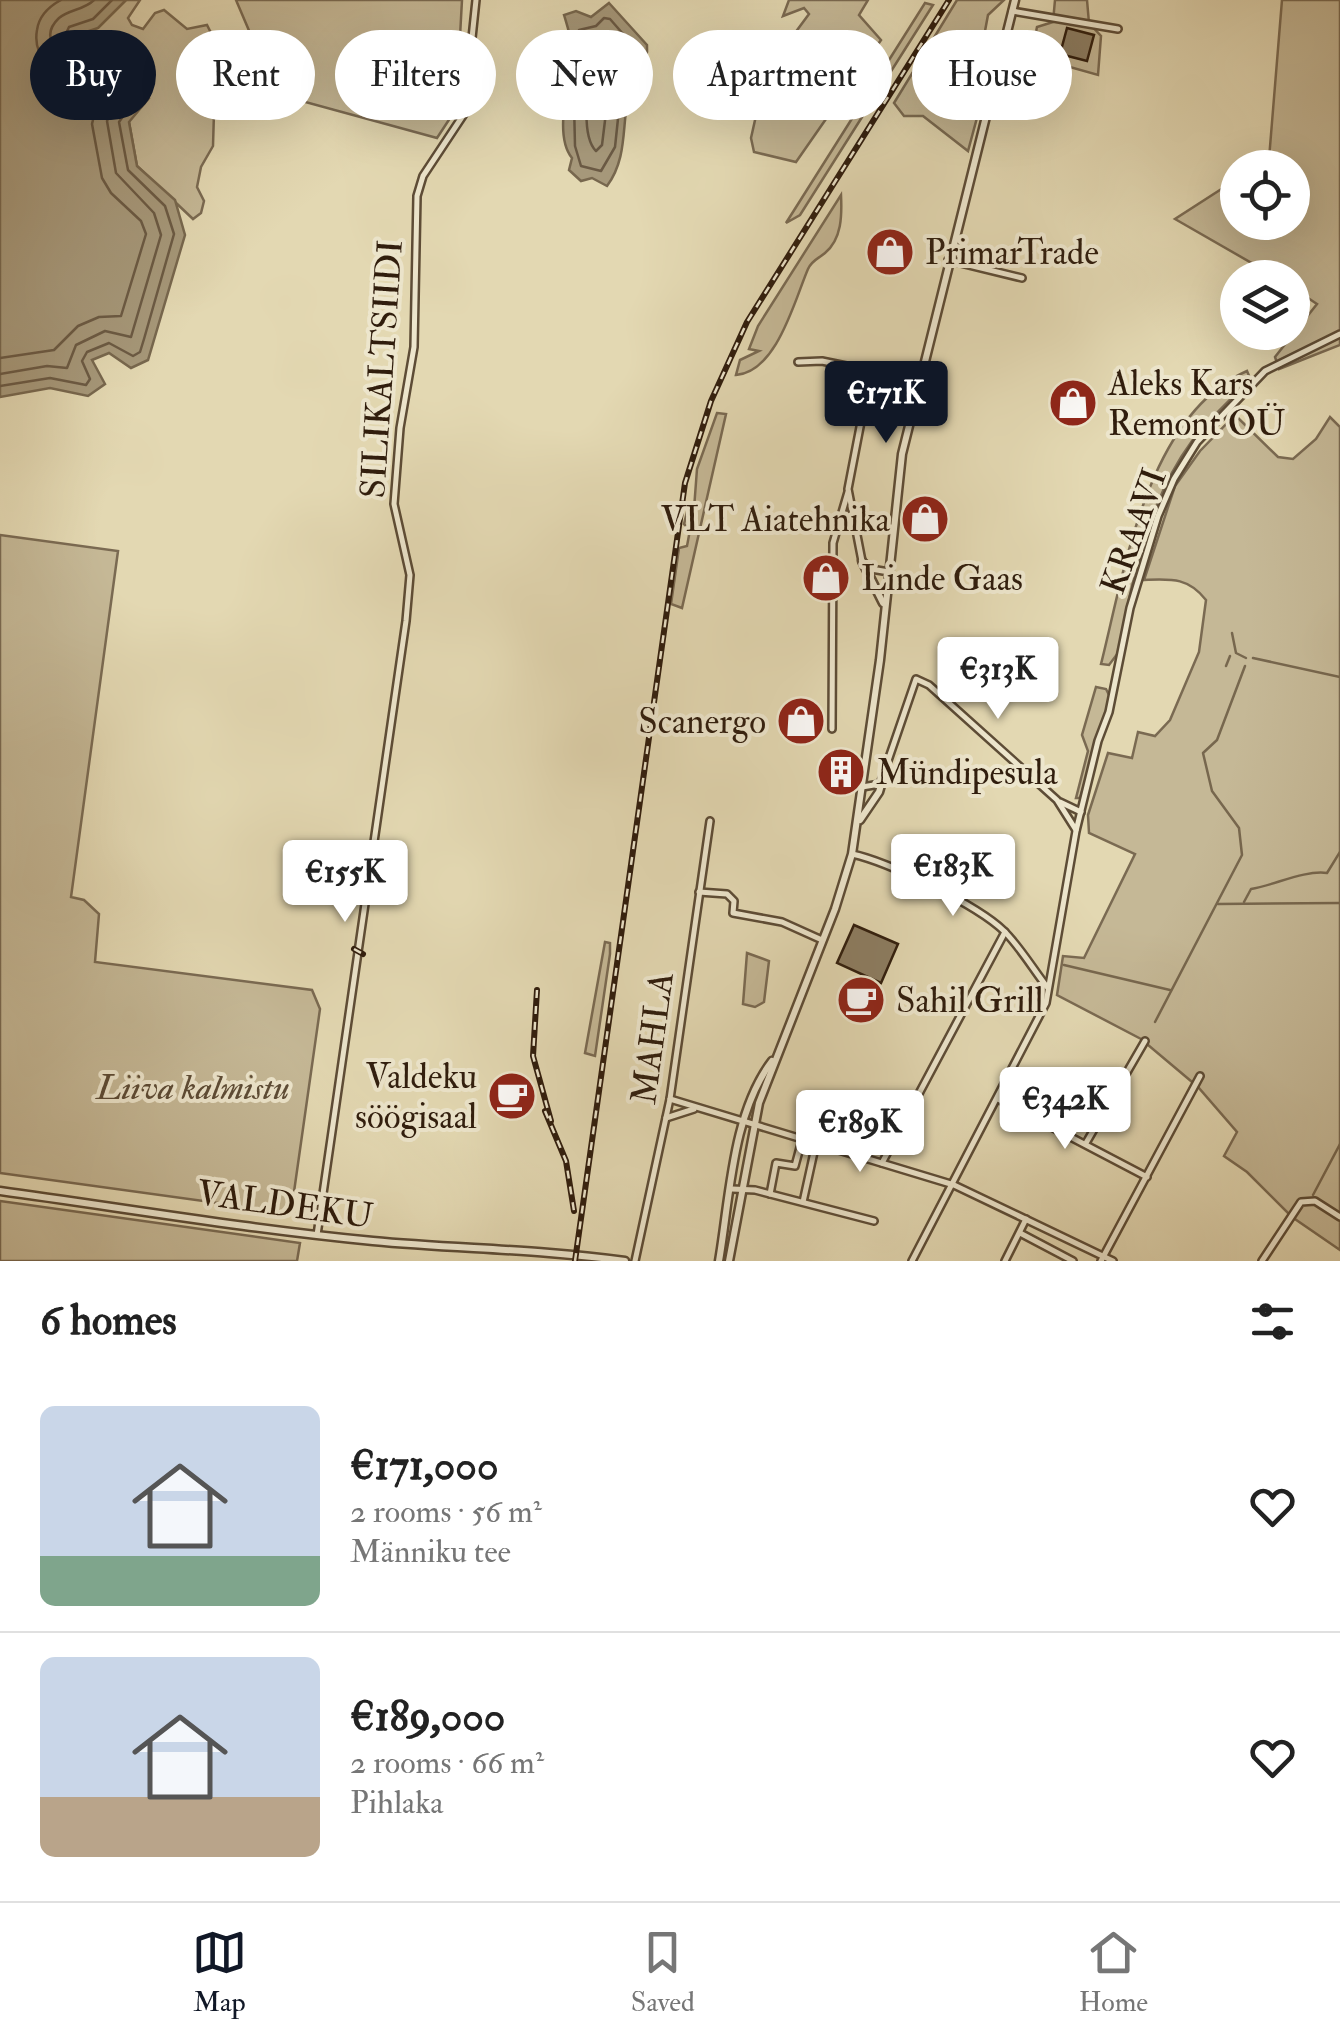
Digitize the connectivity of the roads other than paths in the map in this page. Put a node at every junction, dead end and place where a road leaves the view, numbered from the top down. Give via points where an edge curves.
1 (476, 0) edge
2 (1015, 0) edge
3 (1012, 11) junction
4 (1118, 29) dead end
5 (948, 260) junction
6 (1022, 278) dead end
7 (1340, 334) edge
8 (798, 362) dead end
9 (848, 489) junction
10 (862, 561) junction
11 (888, 572) junction
12 (885, 609) junction
13 (832, 729) dead end
14 (884, 775) junction
15 (864, 777) junction
16 (862, 787) junction
17 (1057, 800) junction
18 (1081, 813) junction
19 (710, 821) dead end
20 (857, 825) junction
21 (1076, 830) junction
22 (852, 854) junction
23 (699, 892) junction
24 (1005, 932) junction
25 (822, 940) junction
26 (1048, 989) junction
27 (1145, 1041) dead end
28 (1200, 1076) dead end
29 (670, 1099) junction
30 (998, 1099) junction
31 (696, 1108) junction
32 (666, 1118) junction
33 (749, 1123) junction
34 (802, 1139) junction
35 (816, 1143) junction
36 (1086, 1144) junction
37 (882, 1163) junction
38 (1147, 1177) junction
39 (954, 1186) junction
40 (742, 1189) junction
41 (732, 1190) junction
42 (0, 1191) edge
43 (770, 1194) junction
44 (802, 1202) junction
45 (1340, 1217) edge
46 (1026, 1220) junction
47 (874, 1221) dead end
48 (1020, 1233) junction
49 (317, 1235) junction
50 (1102, 1258) edge
51 (598, 1259) edge
52 (625, 1261) edge
53 (635, 1261) edge
54 (719, 1261) edge
55 (729, 1261) edge
56 (912, 1261) edge
57 (1005, 1261) edge
58 (1073, 1261) edge
59 (1113, 1261) edge
60 (1262, 1261) edge

1 - 49 street, SILIKALTSIIDI via 464,114 417,196 414,346 394,504 410,575 406,621
2 - 3 street
3 - 4 street
3 - 5 street
5 - 6 street
5 - 11 street via 902,454
7 - 18 street, KRAAVI via 1264,370 1197,442 1174,479 1130,608
8 - 9 street via 856,368 864,382
9 - 10 street
9 - 13 street via 834,543
10 - 11 street
10 - 12 street
11 - 12 street
12 - 15 street
14 - 15 street
14 - 16 street via 876,787
14 - 17 street via 916,679
14 - 20 street
15 - 16 street
16 - 20 street
17 - 18 street
17 - 21 street
18 - 21 street, KRAAVI
19 - 23 street, MAHLA
20 - 22 street
21 - 26 street, KRAAVI
22 - 24 street via 880,862
22 - 25 street
23 - 25 street via 727,894 732,913 782,922
23 - 29 street, MAHLA
24 - 26 street
24 - 37 street
25 - 33 street via 761,1076
26 - 30 street, KRAAVI
27 - 36 street
28 - 38 street
29 - 31 street
29 - 32 street, MAHLA
30 - 36 street
30 - 39 street, KRAAVI
31 - 32 street
31 - 33 street
32 - 53 street, MAHLA
33 - 34 street
33 - 40 street
33 - 41 street
34 - 35 street
34 - 43 street via 795,1166 776,1163
35 - 37 street
35 - 44 street
36 - 38 street
37 - 39 street
38 - 50 street
39 - 46 street
39 - 56 street, KRAAVI
40 - 41 street
40 - 43 street
40 - 55 street
41 - 54 street
42 - 49 street, VALDEKU
43 - 44 street
44 - 47 street
45 - 60 street via 1314,1201 1301,1202
46 - 48 street
46 - 50 street
48 - 57 street
48 - 58 street
49 - 51 street, VALDEKU
50 - 59 street
51 - 52 street, VALDEKU

